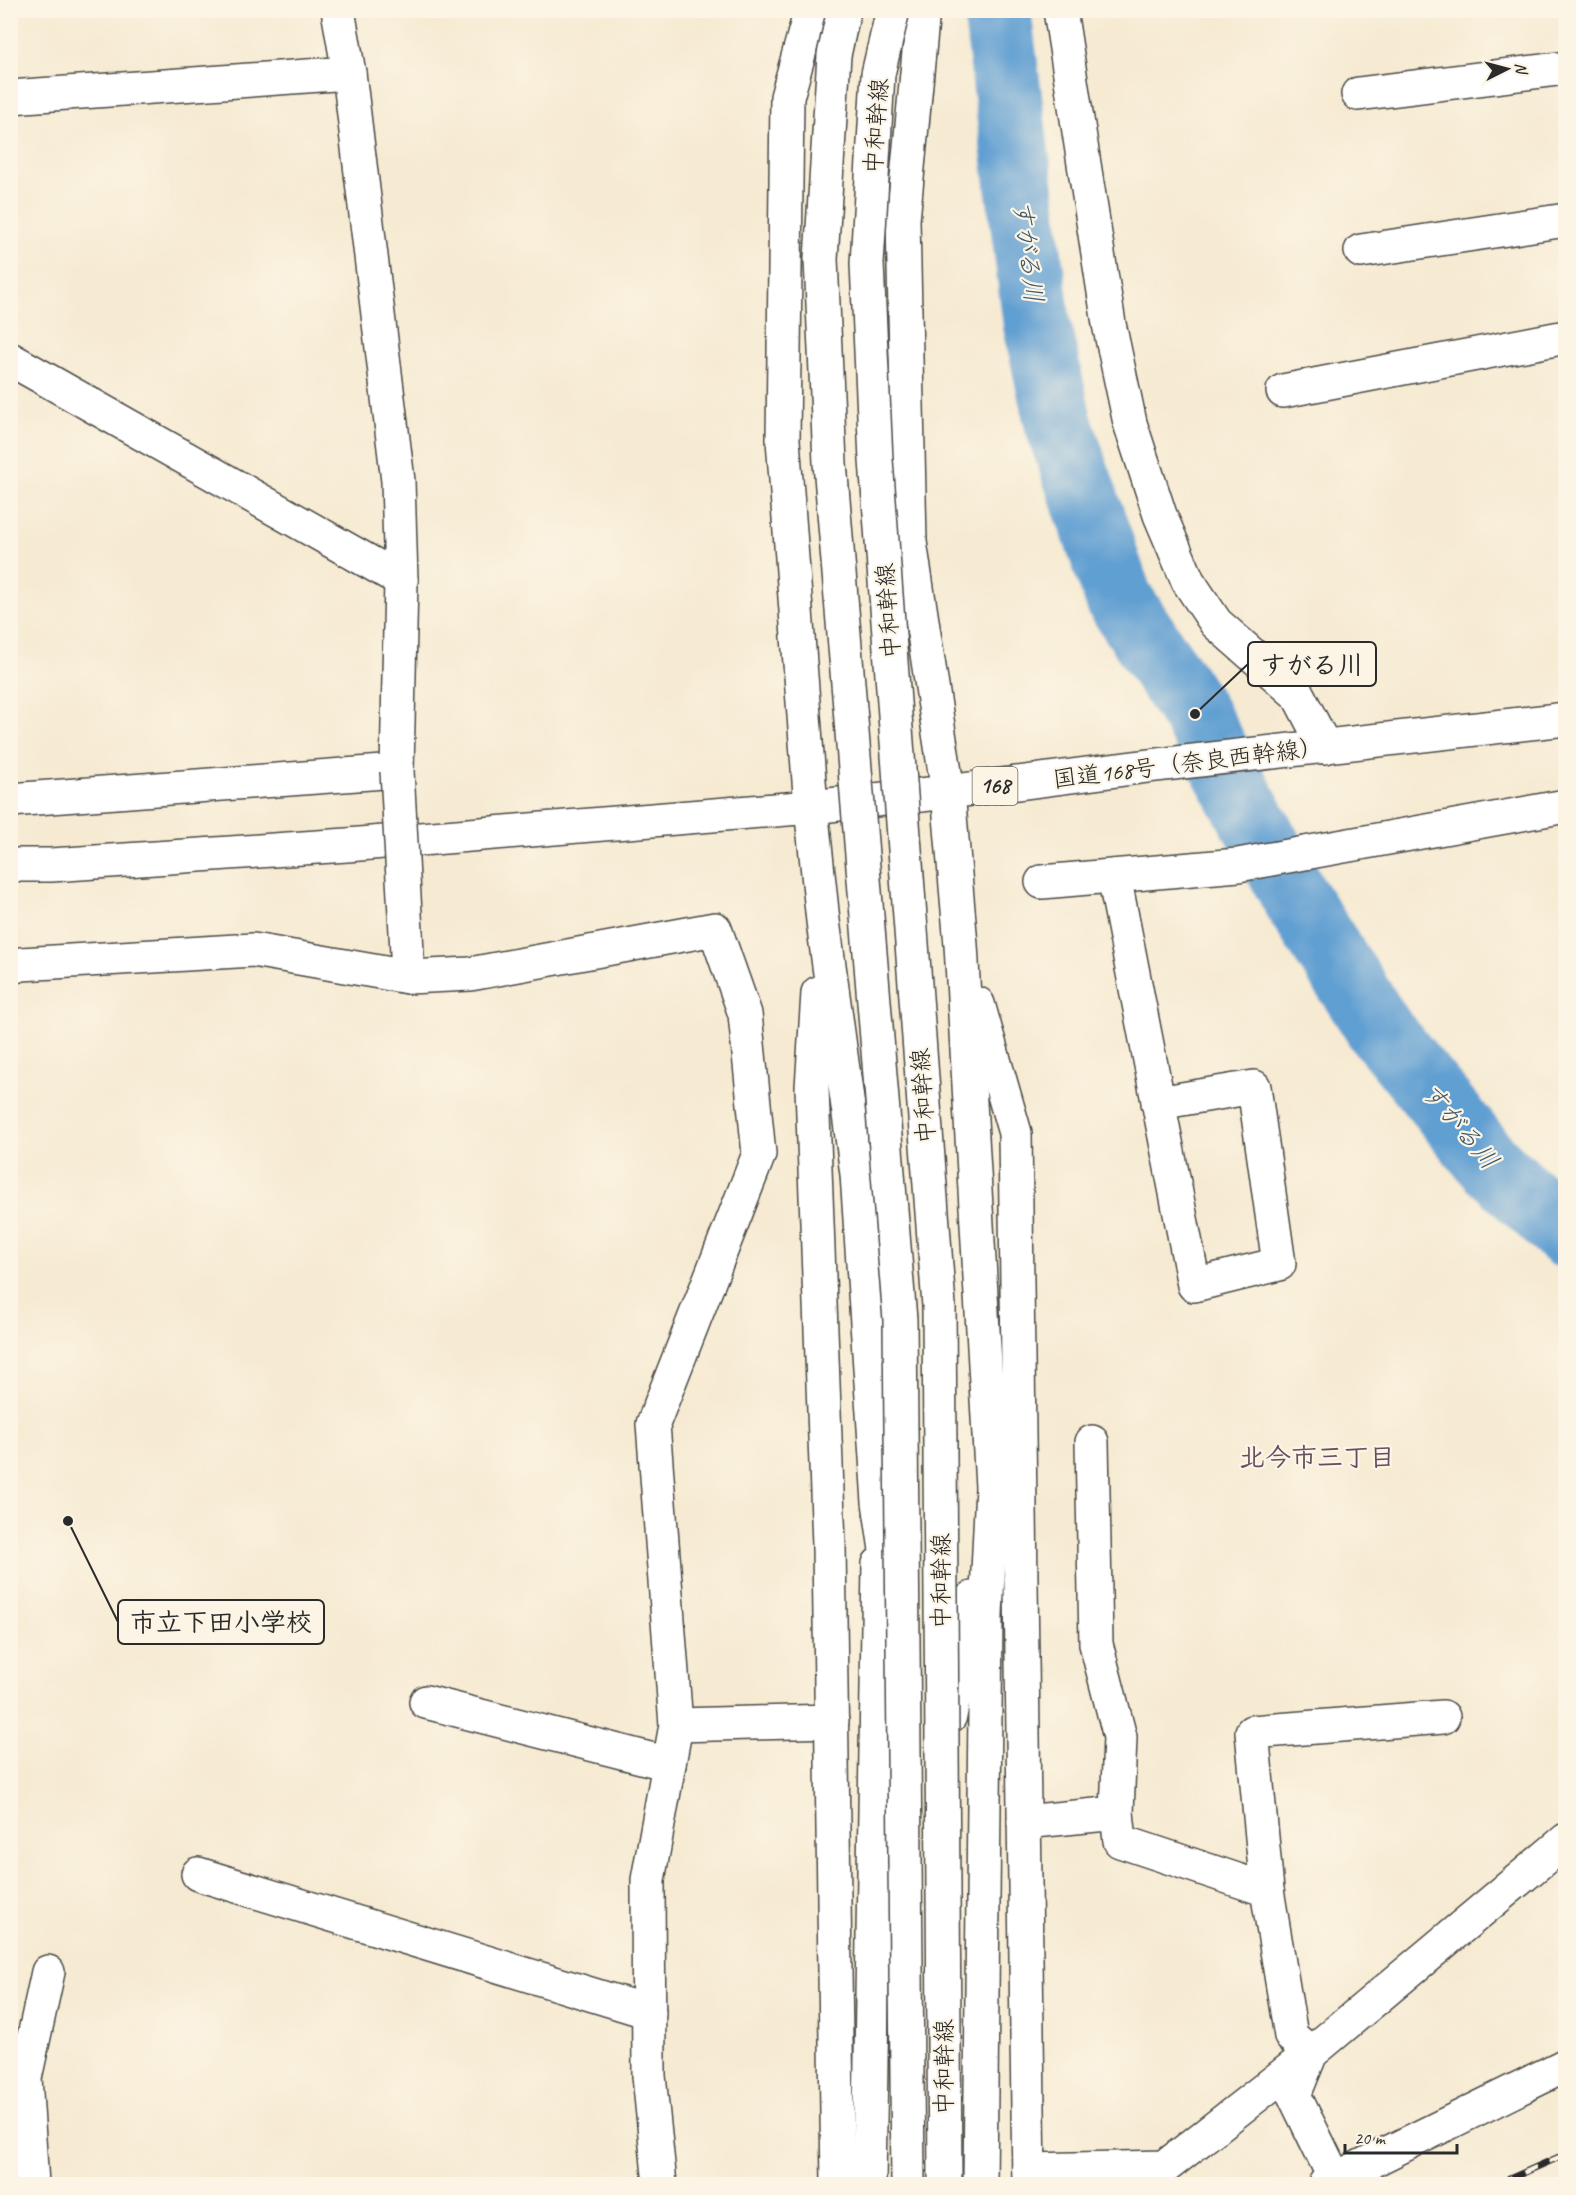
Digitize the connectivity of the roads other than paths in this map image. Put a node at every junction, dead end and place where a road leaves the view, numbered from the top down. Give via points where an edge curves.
1 (338, 10) edge
2 (811, 10) edge
3 (844, 10) edge
4 (893, 10) edge
5 (923, 10) edge
6 (1060, 10) edge
7 (1566, 68) edge
8 (349, 73) junction
9 (1358, 94) dead end
10 (10, 97) edge
11 (1566, 220) edge
12 (1361, 251) dead end
13 (1566, 337) edge
14 (10, 359) edge
15 (1282, 391) dead end
16 (401, 580) junction
17 (1566, 719) edge
18 (1325, 747) junction
19 (397, 771) junction
20 (948, 792) junction
21 (10, 800) edge
22 (1566, 806) edge
23 (811, 807) junction
24 (10, 865) edge
25 (1114, 876) junction
26 (1042, 882) dead end
27 (823, 921) junction
28 (961, 945) junction
29 (10, 968) edge
30 (408, 977) junction
31 (1158, 1103) junction
32 (1092, 1442) dead end
33 (992, 1487) junction
34 (879, 1502) junction
35 (426, 1702) dead end
36 (1443, 1717) dead end
37 (832, 1721) junction
38 (676, 1725) junction
39 (669, 1764) junction
40 (1117, 1813) junction
41 (1024, 1822) junction
42 (1566, 1840) edge
43 (198, 1874) dead end
44 (1267, 1890) junction
45 (48, 1972) dead end
46 (906, 1975) dead end
47 (944, 1995) dead end
48 (649, 2012) junction
49 (1311, 2053) junction
50 (1566, 2066) edge
51 (1029, 2177) edge
52 (1330, 2182) edge
53 (32, 2184) edge
54 (660, 2184) edge
55 (838, 2184) edge
56 (869, 2184) edge
57 (908, 2184) edge
58 (945, 2184) edge
59 (980, 2184) edge

1 - 8 main road
2 - 23 main road via 788,97 783,440
3 - 57 main road, 中和幹線, bridge via 834,55 821,259 830,463 900,1320
4 - 58 main road, 中和幹線, bridge via 878,74 867,264 876,460 939,1306
5 - 20 main road via 903,220 910,542
6 - 18 main road via 1109,324 1131,423 1160,514 1188,580 1216,623 1298,695
7 - 9 main road
8 - 10 main road
8 - 16 main road via 398,481
11 - 12 main road
13 - 15 main road
14 - 16 main road
16 - 19 main road
17 - 18 main road, 国道168号（奈良西幹線） / 168
18 - 20 main road, 国道168号（奈良西幹線） / 168
19 - 21 main road
19 - 30 main road, bridge
20 - 23 main road, 国道168号（奈良西幹線） / 168
20 - 28 main road
22 - 25 main road via 1238,865
23 - 24 main road, 国道168号（奈良西幹線） via 347,845
23 - 27 main road
25 - 26 main road
25 - 31 main road
27 - 34 main road via 857,1174
27 - 37 main road via 812,1088 830,1545
28 - 33 main road
28 - 41 main road via 1015,1133
29 - 30 main road via 21,964 253,950
30 - 38 main road via 470,974 715,929 745,1014 759,1154 652,1424
31 - 31 main road via 1254,1087 1279,1264 1194,1285
32 - 40 main road via 1096,1644 1120,1737
33 - 47 main road via 942,1756
33 - 59 main road
34 - 46 main road via 907,1701
34 - 56 main road
35 - 39 main road
36 - 44 main road via 1252,1732
37 - 38 main road
37 - 55 main road
38 - 39 main road
39 - 48 main road via 648,1880
40 - 41 main road
40 - 44 main road via 1120,1841
41 - 51 main road
42 - 49 main road
43 - 48 main road
44 - 49 main road via 1291,2036
45 - 53 main road via 25,2078
48 - 54 main road via 649,2076
49 - 51 main road via 1165,2167
49 - 52 main road via 1294,2095
50 - 52 main road

